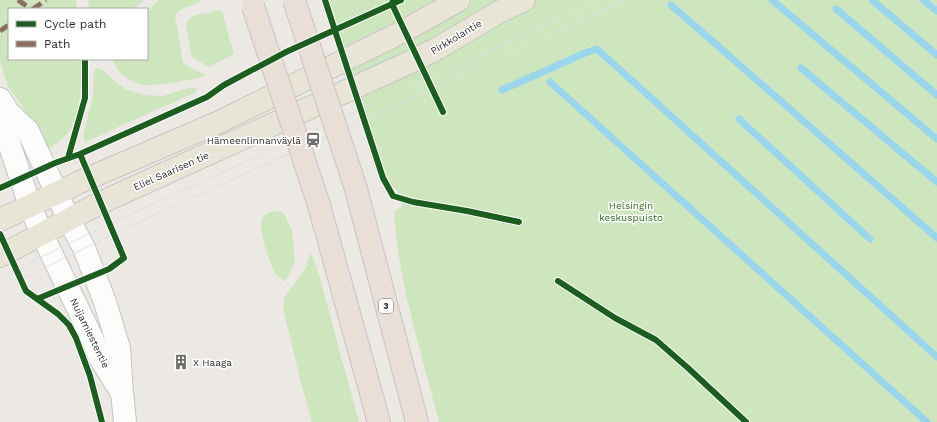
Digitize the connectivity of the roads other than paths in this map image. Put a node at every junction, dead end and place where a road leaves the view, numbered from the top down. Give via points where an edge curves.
1 (294, 0) edge
2 (460, 0) edge
3 (524, 0) edge
4 (252, 3) edge
5 (366, 82) joint
6 (4, 105) edge
7 (57, 193) junction
8 (30, 206) junction
9 (0, 220) edge
10 (69, 220) junction
11 (42, 234) junction
12 (0, 256) edge
13 (122, 392) junction
14 (125, 422) edge
15 (379, 422) edge
16 (417, 422) edge

1 - 16 highway, 3, bridge via 356,189
2 - 7 main road via 404,31 219,122
3 - 5 main road, Pirkkolantie via 438,48
4 - 15 highway, bridge via 319,205
5 - 10 main road, Eliel Saarisen tie via 100,203
6 - 7 street, Nuijamiestentie via 28,131
6 - 8 street, Nuijamiestentie via 7,137
7 - 8 main road
7 - 10 street, Nuijamiestentie
8 - 9 main road
8 - 11 street, Nuijamiestentie
10 - 11 main road, Eliel Saarisen tie
10 - 13 street, Nuijamiestentie via 84,248 120,348
11 - 12 main road, Eliel Saarisen tie
11 - 13 street, Nuijamiestentie via 100,358
13 - 14 street, Nuijamiestentie

